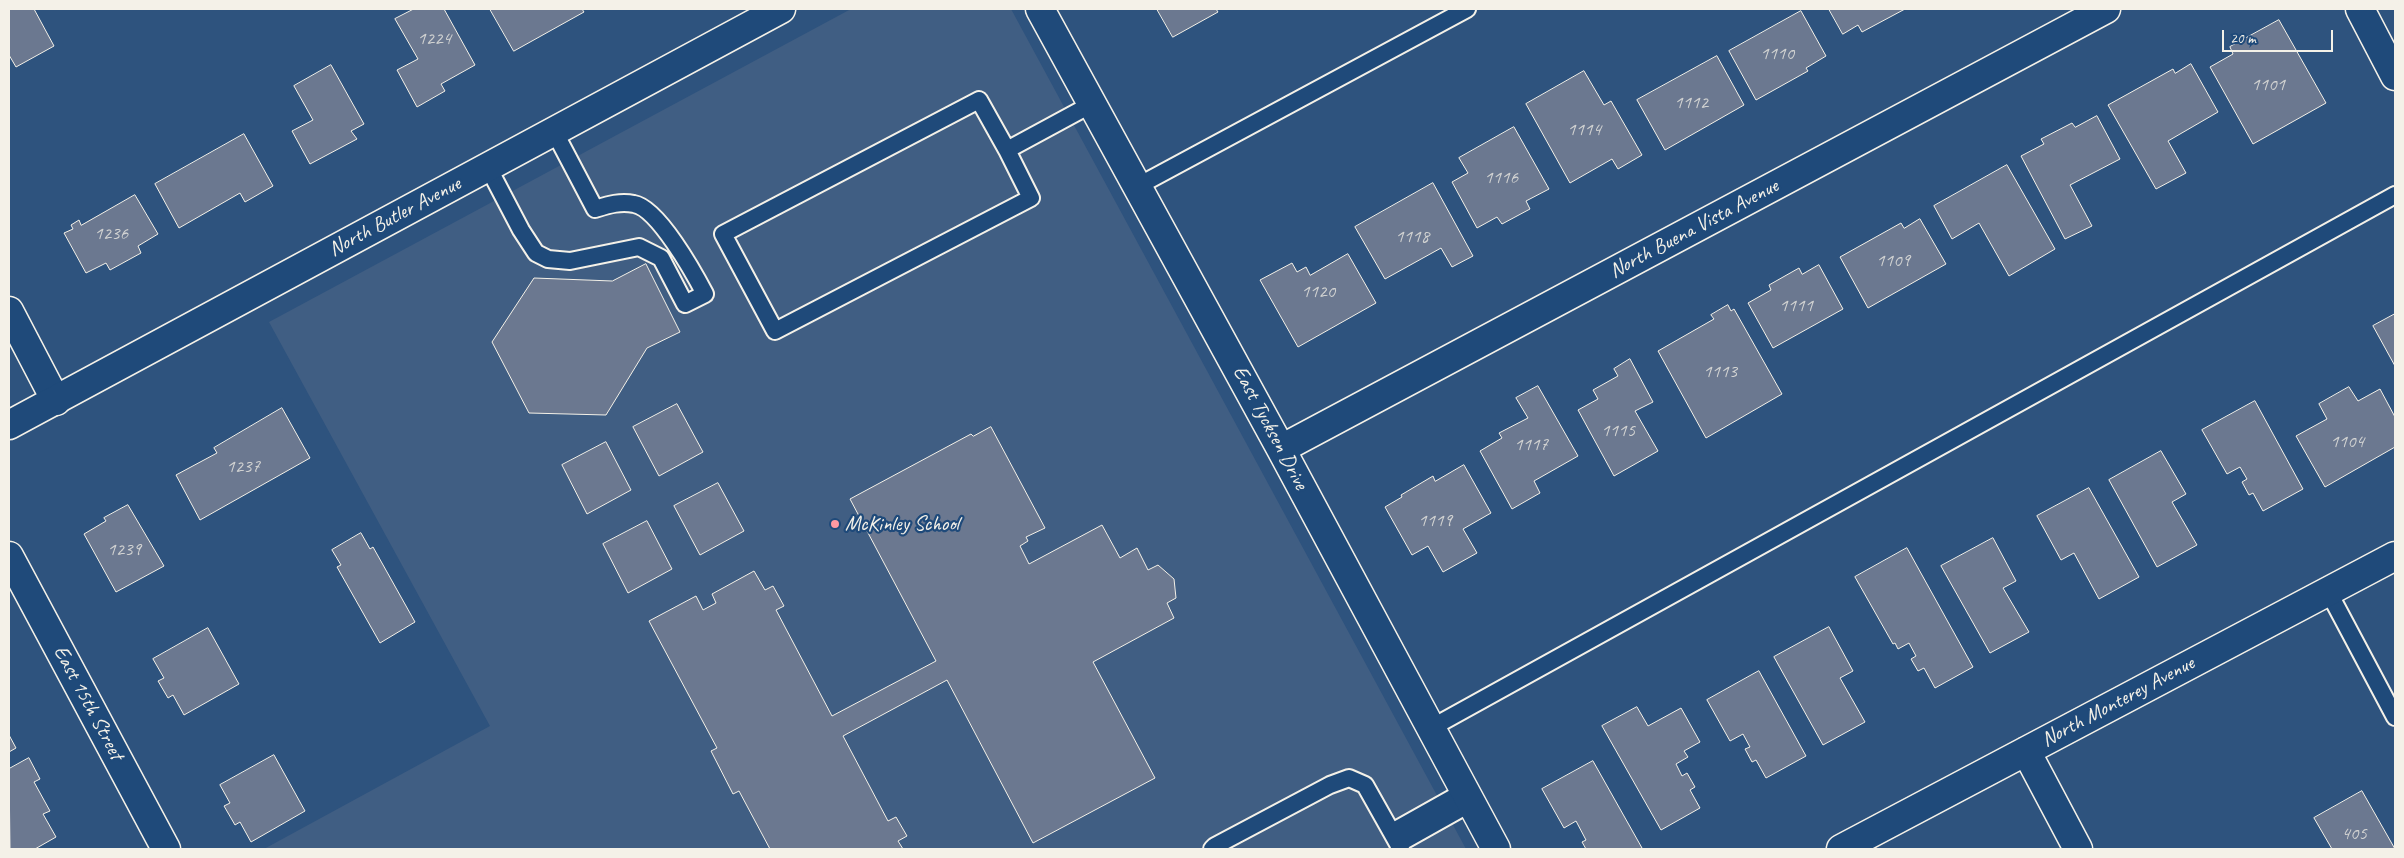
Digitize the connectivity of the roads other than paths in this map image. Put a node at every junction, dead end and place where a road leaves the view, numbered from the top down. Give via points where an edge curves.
1 (781, 9) edge
2 (1040, 9) edge
3 (1467, 9) edge
4 (2106, 9) edge
5 (2360, 9) edge
6 (2395, 76) edge
7 (1092, 104) junction
8 (554, 131) junction
9 (1007, 150) junction
10 (488, 167) junction
11 (1138, 186) junction
12 (2395, 195) edge
13 (9, 311) edge
14 (56, 401) junction
15 (9, 425) edge
16 (1282, 449) junction
17 (9, 556) edge
18 (2395, 556) edge
19 (2328, 591) junction
20 (2395, 717) edge
21 (1431, 728) junction
22 (2026, 751) junction
23 (1468, 797) junction
24 (1397, 842) edge
25 (166, 849) edge
26 (1212, 849) edge
27 (1496, 849) edge
28 (1841, 849) edge
29 (2078, 849) edge

1 - 8 street, North Butler Avenue
2 - 7 street, East Tycksen Drive
3 - 11 lane
4 - 16 street, North Buena Vista Avenue
5 - 6 street
7 - 9 lane
7 - 11 street, East Tycksen Drive
8 - 10 street, North Butler Avenue
8 - 10 lane via 595,209 616,203 636,204 654,218 691,267 705,294 685,304 661,258 640,247 570,261 548,259 536,252
9 - 9 lane via 979,100 723,234 775,331 1031,198
10 - 14 street, North Butler Avenue
11 - 16 street, East Tycksen Drive
12 - 21 lane
13 - 14 street
14 - 15 street, North Butler Avenue
16 - 21 street, East Tycksen Drive
17 - 25 street, East 15th Street
18 - 19 street, North Monterey Avenue
19 - 20 lane
19 - 22 street, North Monterey Avenue
21 - 23 street, East Tycksen Drive
22 - 28 street, North Monterey Avenue
22 - 29 street
23 - 24 lane
23 - 27 street, East Tycksen Drive
24 - 26 lane via 1365,785 1349,778 1330,785

